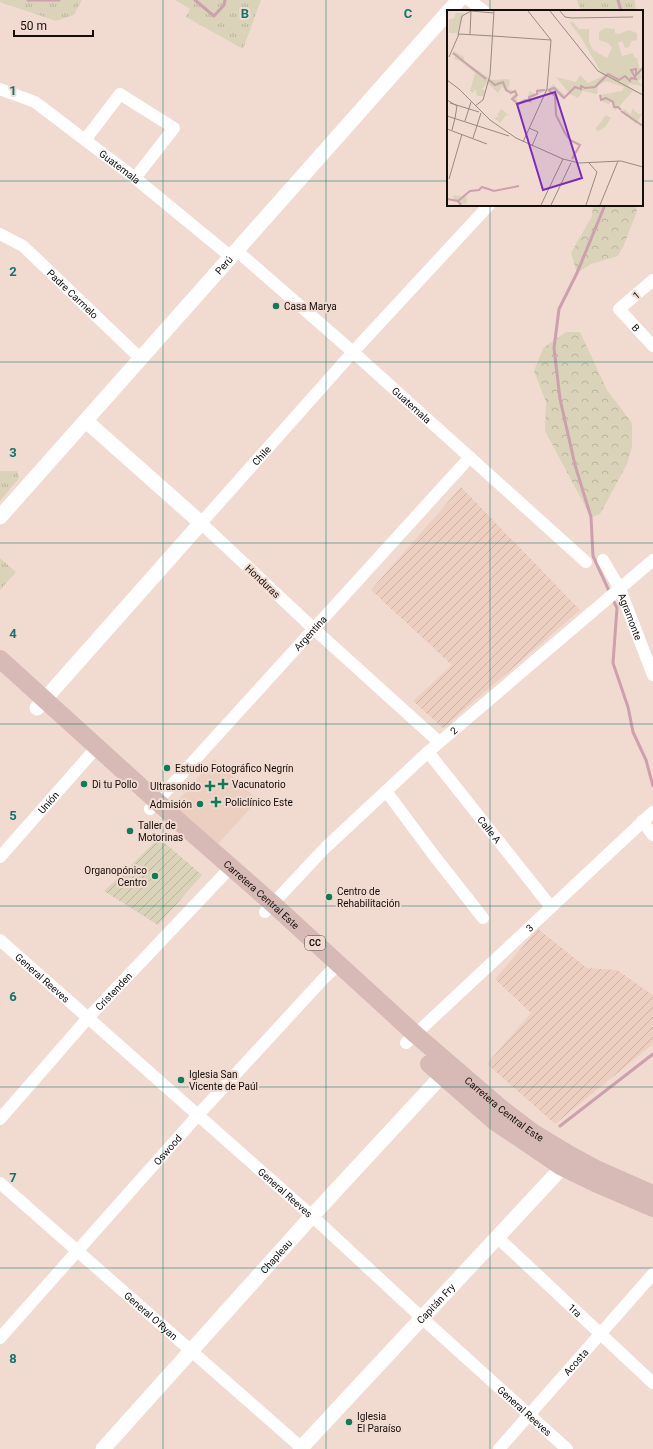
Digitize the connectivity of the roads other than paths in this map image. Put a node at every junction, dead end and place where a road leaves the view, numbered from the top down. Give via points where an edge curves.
1 (458, 0) edge
2 (468, 0) edge
3 (449, 10) edge
4 (483, 10) edge
5 (447, 12) edge
6 (0, 89) edge
7 (85, 140) junction
8 (135, 178) junction
9 (487, 206) edge
10 (0, 234) edge
11 (234, 254) junction
12 (653, 280) edge
13 (619, 309) joint
14 (653, 346) edge
15 (353, 352) junction
16 (141, 359) junction
17 (86, 421) junction
18 (470, 457) junction
19 (0, 518) edge
20 (201, 523) junction
21 (603, 560) dead end
22 (653, 560) edge
23 (586, 562) dead end
24 (620, 589) junction
25 (314, 629) junction
26 (0, 659) edge
27 (0, 675) edge
28 (653, 675) edge
29 (41, 703) junction
30 (439, 742) junction
31 (94, 751) junction
32 (428, 752) junction
33 (386, 790) junction
34 (154, 805) junction
35 (653, 812) edge
36 (642, 821) junction
37 (653, 835) edge
38 (0, 857) edge
39 (227, 870) junction
40 (551, 907) junction
41 (269, 908) junction
42 (483, 918) dead end
43 (0, 940) edge
44 (334, 969) junction
45 (88, 1018) junction
46 (410, 1039) junction
47 (446, 1070) junction
48 (198, 1115) junction
49 (0, 1120) edge
50 (566, 1161) junction
51 (0, 1183) edge
52 (653, 1194) edge
53 (653, 1208) edge
54 (312, 1216) junction
55 (497, 1237) junction
56 (76, 1251) junction
57 (653, 1274) edge
58 (422, 1318) junction
59 (601, 1334) junction
60 (0, 1338) edge
61 (191, 1350) junction
62 (653, 1383) edge
63 (528, 1415) junction
64 (103, 1449) edge
65 (301, 1449) edge
66 (499, 1449) edge
67 (567, 1449) edge

1 - 3 street, Perú
2 - 4 street
5 - 11 street, Perú
6 - 7 street, Guatemala via 35,102
7 - 8 street, Guatemala
7 - 8 street via 120,94 174,128
8 - 11 street, Guatemala
9 - 15 street, Chile
10 - 16 street, Padre Carmelo via 23,246
11 - 15 street, Guatemala
11 - 16 street, Perú
12 - 13 street, 1
13 - 14 street, B
15 - 18 street, Guatemala
15 - 20 street, Chile
16 - 17 street, Perú
17 - 19 street, Perú
17 - 20 street, Honduras
18 - 23 street, Guatemala
18 - 25 street, Argentina
20 - 25 street, Honduras
20 - 29 street, Chile
21 - 24 street, Agramonte
22 - 24 street, 2
24 - 28 street, Agramonte
24 - 30 street, 2
25 - 30 street, Honduras
25 - 34 street, Argentina
26 - 29 main road, Carretera Central Este / CC
27 - 29 main road, Carretera Central Este / CC
29 - 31 main road, Carretera Central Este / CC
30 - 32 street, 2
31 - 34 main road, Carretera Central Este / CC
31 - 38 street, Unión
32 - 33 street, 2
32 - 40 street, Calle A
33 - 41 street, 2 via 325,848
33 - 42 street
34 - 39 main road, Carretera Central Este / CC
35 - 36 street, 3
36 - 37 street
36 - 40 street, 3
39 - 41 main road, Carretera Central Este / CC
39 - 45 street, Cristenden
40 - 46 street, 3
41 - 44 main road, Carretera Central Este / CC
43 - 45 street, General Reeves
44 - 46 main road, Carretera Central Este / CC
44 - 48 street, Oswood
45 - 48 street, General Reeves
45 - 49 street, Cristenden
46 - 47 main road, Carretera Central Este / CC
47 - 50 main road, Carretera Central Este / CC via 494,1121
47 - 54 street, Chapleau
48 - 54 street, General Reeves
48 - 56 street, Oswood
50 - 52 main road, Carretera Central Este / CC via 596,1169
50 - 53 main road, Carretera Central Este / CC via 626,1197
50 - 55 street, Capitán Fry
51 - 56 street, General O'Ryan
54 - 58 street, General Reeves
54 - 61 street, Chapleau
55 - 58 street, Capitán Fry
55 - 59 street, 1ra
56 - 60 street, Oswood
56 - 61 street, General O'Ryan
57 - 59 street, Acosta
58 - 63 street, General Reeves
58 - 65 street, Capitán Fry
59 - 62 street, 1ra
59 - 63 street, Acosta
61 - 64 street, Chapleau
61 - 65 street, General O'Ryan
63 - 66 street, Acosta
63 - 67 street, General Reeves

